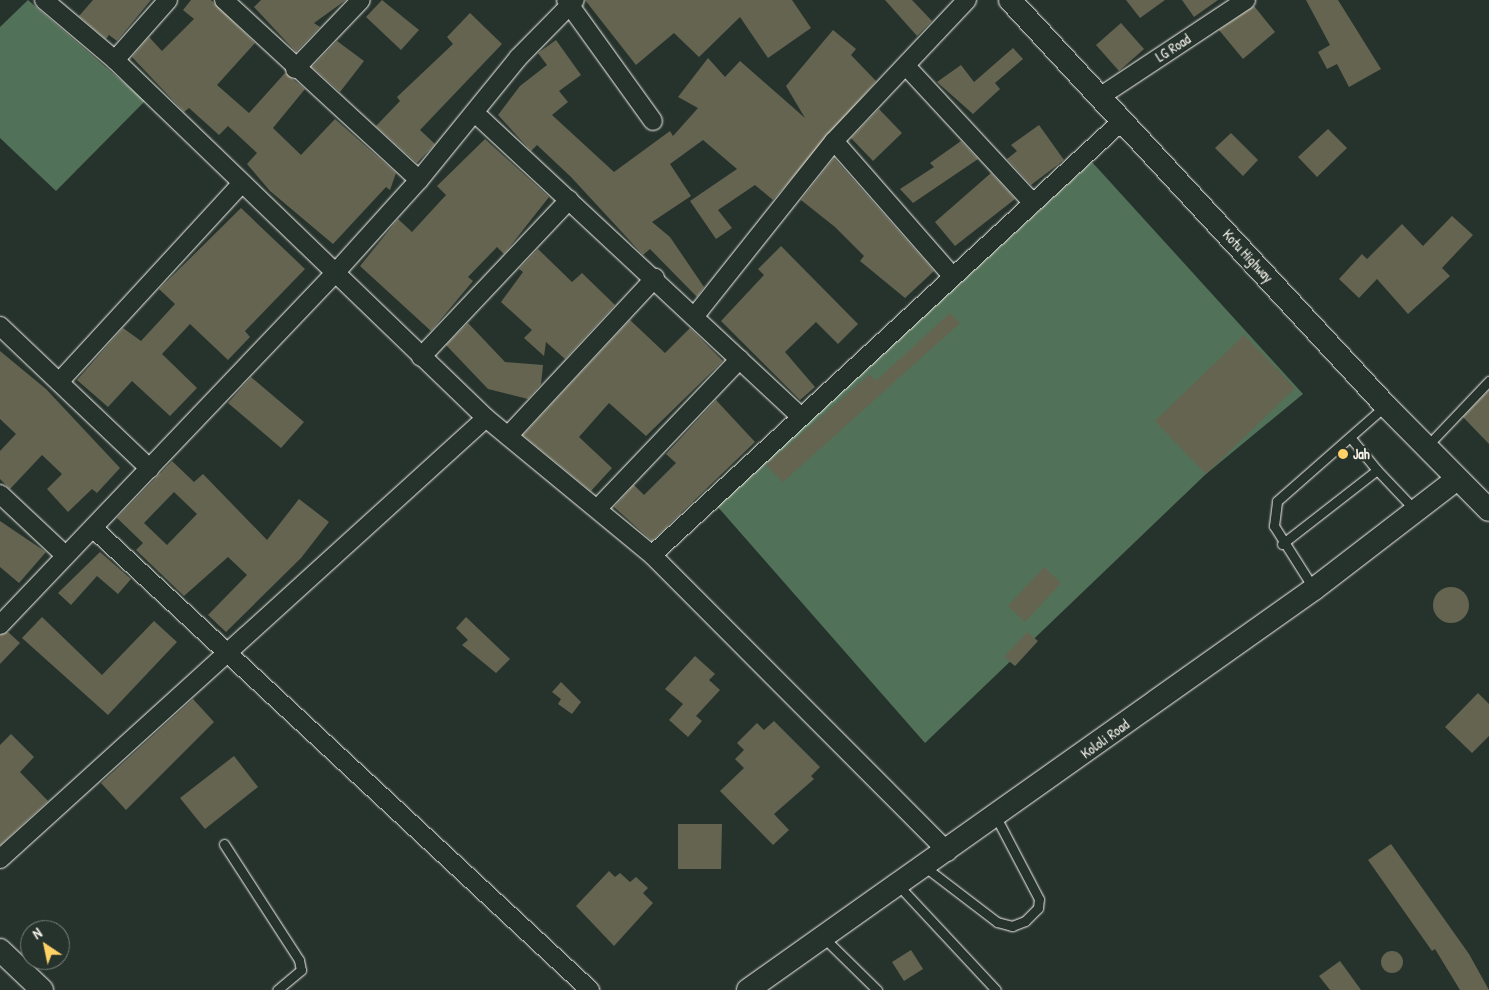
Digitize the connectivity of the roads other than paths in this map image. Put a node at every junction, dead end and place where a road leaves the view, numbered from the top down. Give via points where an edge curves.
1 (44, 0) edge
2 (168, 0) edge
3 (224, 0) edge
4 (361, 0) edge
5 (967, 0) edge
6 (1010, 0) edge
7 (1246, 0) edge
8 (571, 1) edge
9 (115, 60) junction
10 (906, 66) junction
11 (295, 70) junction
12 (1101, 96) junction
13 (475, 113) junction
14 (1123, 120) junction
15 (653, 121) dead end
16 (834, 141) junction
17 (419, 180) junction
18 (242, 183) junction
19 (569, 200) junction
20 (1033, 203) junction
21 (335, 272) junction
22 (952, 276) junction
23 (655, 278) junction
24 (694, 317) junction
25 (0, 326) edge
26 (421, 356) junction
27 (740, 358) junction
28 (1489, 381) edge
29 (59, 382) junction
30 (1386, 406) junction
31 (801, 417) junction
32 (486, 418) junction
33 (508, 436) junction
34 (1350, 437) junction
35 (1426, 447) junction
36 (150, 469) junction
37 (1377, 470) junction
38 (1457, 479) junction
39 (0, 494) edge
40 (599, 506) junction
41 (1489, 510) edge
42 (1416, 512) junction
43 (93, 528) junction
44 (1282, 544) junction
45 (65, 555) junction
46 (652, 555) junction
47 (1314, 589) junction
48 (0, 625) edge
49 (224, 652) junction
50 (996, 817) junction
51 (224, 844) dead end
52 (948, 852) junction
53 (0, 859) edge
54 (925, 868) junction
55 (899, 886) junction
56 (823, 936) junction
57 (0, 950) edge
58 (42, 990) edge
59 (277, 990) edge
60 (590, 990) edge
61 (748, 990) edge
62 (877, 990) edge
63 (996, 990) edge

1 - 9 street
2 - 9 street
3 - 11 street
4 - 11 street
5 - 10 street
6 - 12 street, Kotu Highway
7 - 12 street, LG Road
8 - 13 street via 518,58
8 - 15 street
9 - 18 street
10 - 16 street
10 - 20 street
11 - 17 street
12 - 14 street, Kotu Highway
13 - 17 street
13 - 19 street
14 - 20 street
14 - 30 street, Kotu Highway
16 - 22 street
16 - 24 street
17 - 21 street
18 - 21 street
18 - 29 street
19 - 23 street
19 - 26 street
20 - 22 street
21 - 26 street
21 - 36 street
22 - 31 street
23 - 24 street
23 - 33 street
24 - 27 street
25 - 29 street
26 - 32 street
27 - 31 street
27 - 40 street
28 - 35 lane
29 - 36 street
30 - 34 lane
30 - 35 street, Kotu Highway
31 - 46 street
32 - 33 street
32 - 49 street
33 - 40 street
34 - 37 lane
34 - 44 lane via 1277,501 1274,526
35 - 38 street, Kotu Highway
36 - 43 street
37 - 42 lane
37 - 44 lane
38 - 41 street, Kotu Highway
38 - 42 street, Kololi Road
39 - 45 street
40 - 46 street
42 - 47 street, Kololi Road
43 - 45 street
43 - 49 street
44 - 47 lane
45 - 48 street
46 - 52 street
47 - 50 street, Kololi Road
49 - 53 street
49 - 60 street
50 - 52 street, Kololi Road
50 - 54 lane via 1038,898 1038,908 1025,921 1012,926 997,922
51 - 59 lane via 300,960 301,970
52 - 54 street, Kololi Road
54 - 55 street, Kololi Road
55 - 56 street, Kololi Road
55 - 63 lane
56 - 61 street, Kololi Road
56 - 62 lane
57 - 58 street

